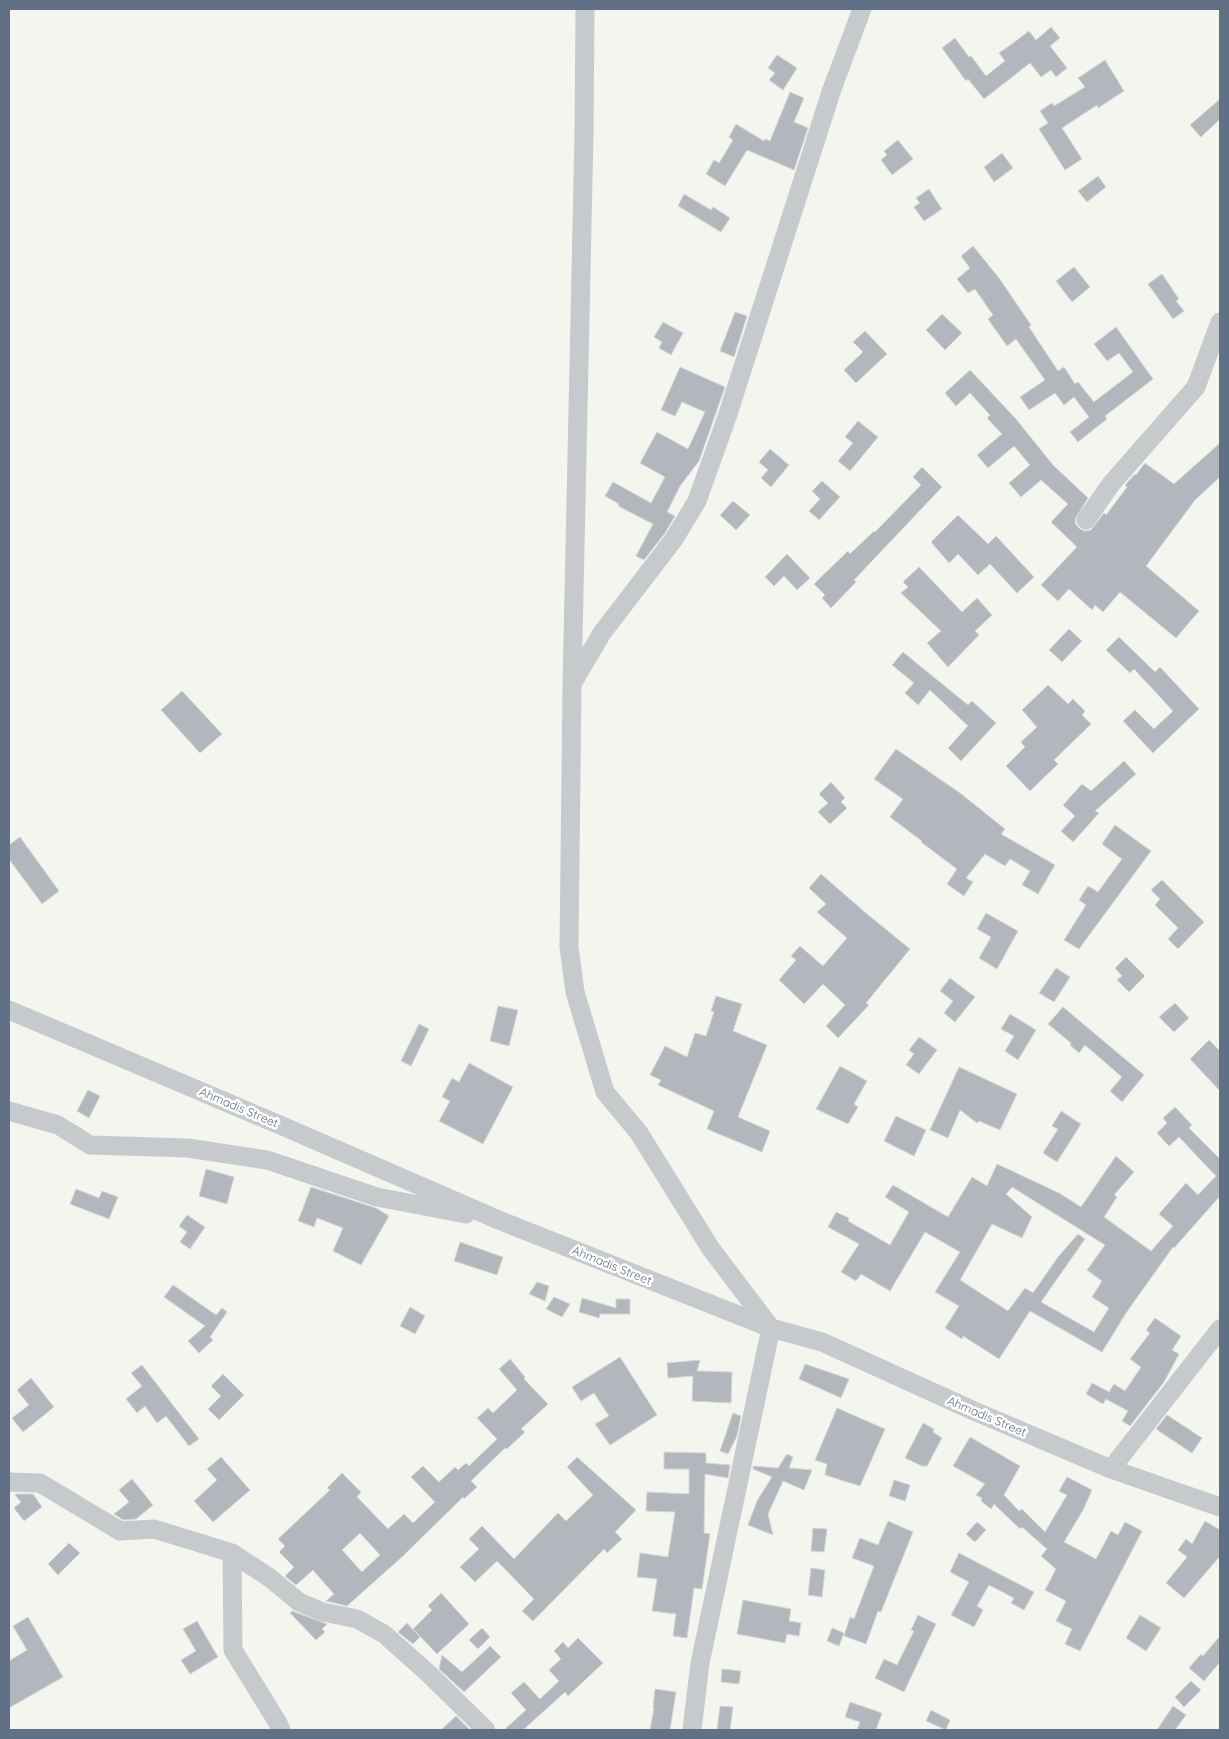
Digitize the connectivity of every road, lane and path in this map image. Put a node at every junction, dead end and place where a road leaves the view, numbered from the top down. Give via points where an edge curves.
1 (585, 9) edge
2 (862, 9) edge
3 (1220, 322) edge
4 (1086, 520) dead end
5 (572, 684) junction
6 (9, 1010) edge
7 (9, 1111) edge
8 (501, 1221) junction
9 (771, 1328) junction
10 (1220, 1330) edge
11 (1112, 1469) junction
12 (9, 1482) edge
13 (1220, 1507) edge
14 (232, 1553) junction
15 (281, 1730) edge
16 (486, 1730) edge
17 (692, 1730) edge

1 - 5 street
2 - 5 street via 832,89 697,501 674,539 602,633
3 - 4 street via 1196,387 1117,477
5 - 9 street via 569,948 575,992 605,1092 639,1132 711,1249
6 - 8 street, Ahmadis Street
7 - 8 street via 58,1125 90,1145 188,1148 267,1160 377,1197
8 - 9 street, Ahmadis Street
9 - 11 street, Ahmadis Street via 822,1342
9 - 17 street via 700,1662
10 - 11 street
11 - 13 street, Ahmadis Street
12 - 14 street via 40,1483 120,1531 154,1529
14 - 15 street via 233,1650
14 - 16 street via 299,1602 323,1612 357,1619 384,1634

